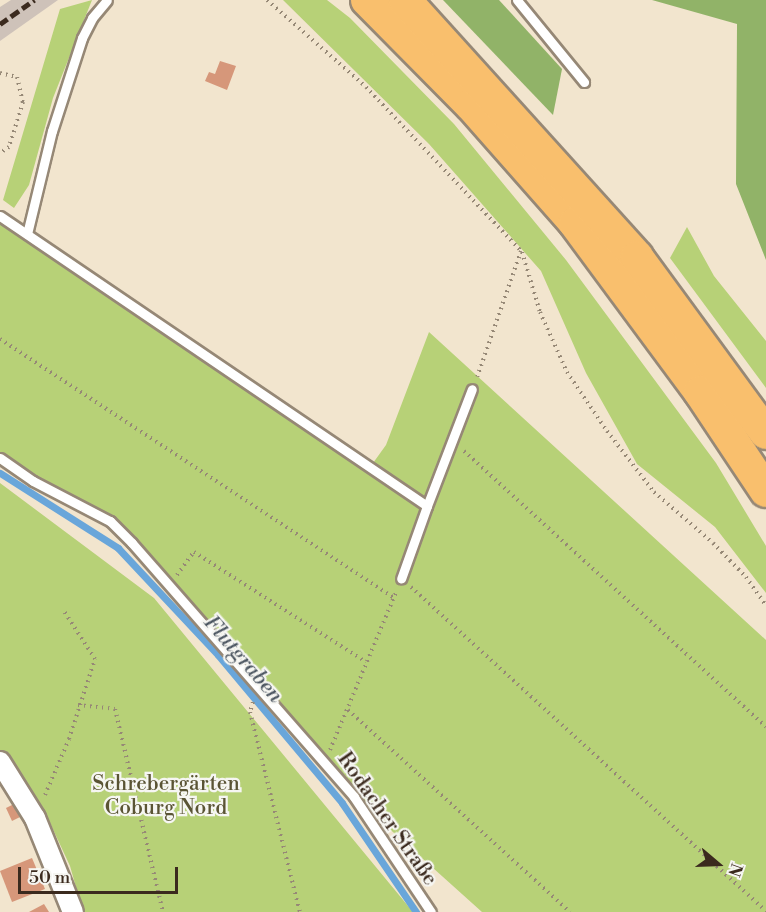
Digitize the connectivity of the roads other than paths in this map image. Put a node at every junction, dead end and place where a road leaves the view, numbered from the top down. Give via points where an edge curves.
1 (106, 0) edge
2 (367, 0) edge
3 (405, 0) edge
4 (412, 0) edge
5 (517, 0) edge
6 (430, 26) junction
7 (584, 82) dead end
8 (0, 216) edge
9 (27, 234) junction
10 (472, 389) road end
11 (766, 434) edge
12 (0, 458) edge
13 (766, 491) edge
14 (427, 506) junction
15 (401, 579) road end
16 (0, 762) edge
17 (73, 912) edge
18 (431, 912) edge

1 - 9 lane via 82,38 52,131
2 - 13 highway via 471,105 575,223 700,392
3 - 6 highway
4 - 6 highway
5 - 7 lane
6 - 11 highway via 637,256
8 - 9 lane
9 - 14 lane
10 - 14 lane
12 - 18 lane, Rodacher Straße via 33,481 110,521 354,796
14 - 15 lane
16 - 17 street via 35,818

